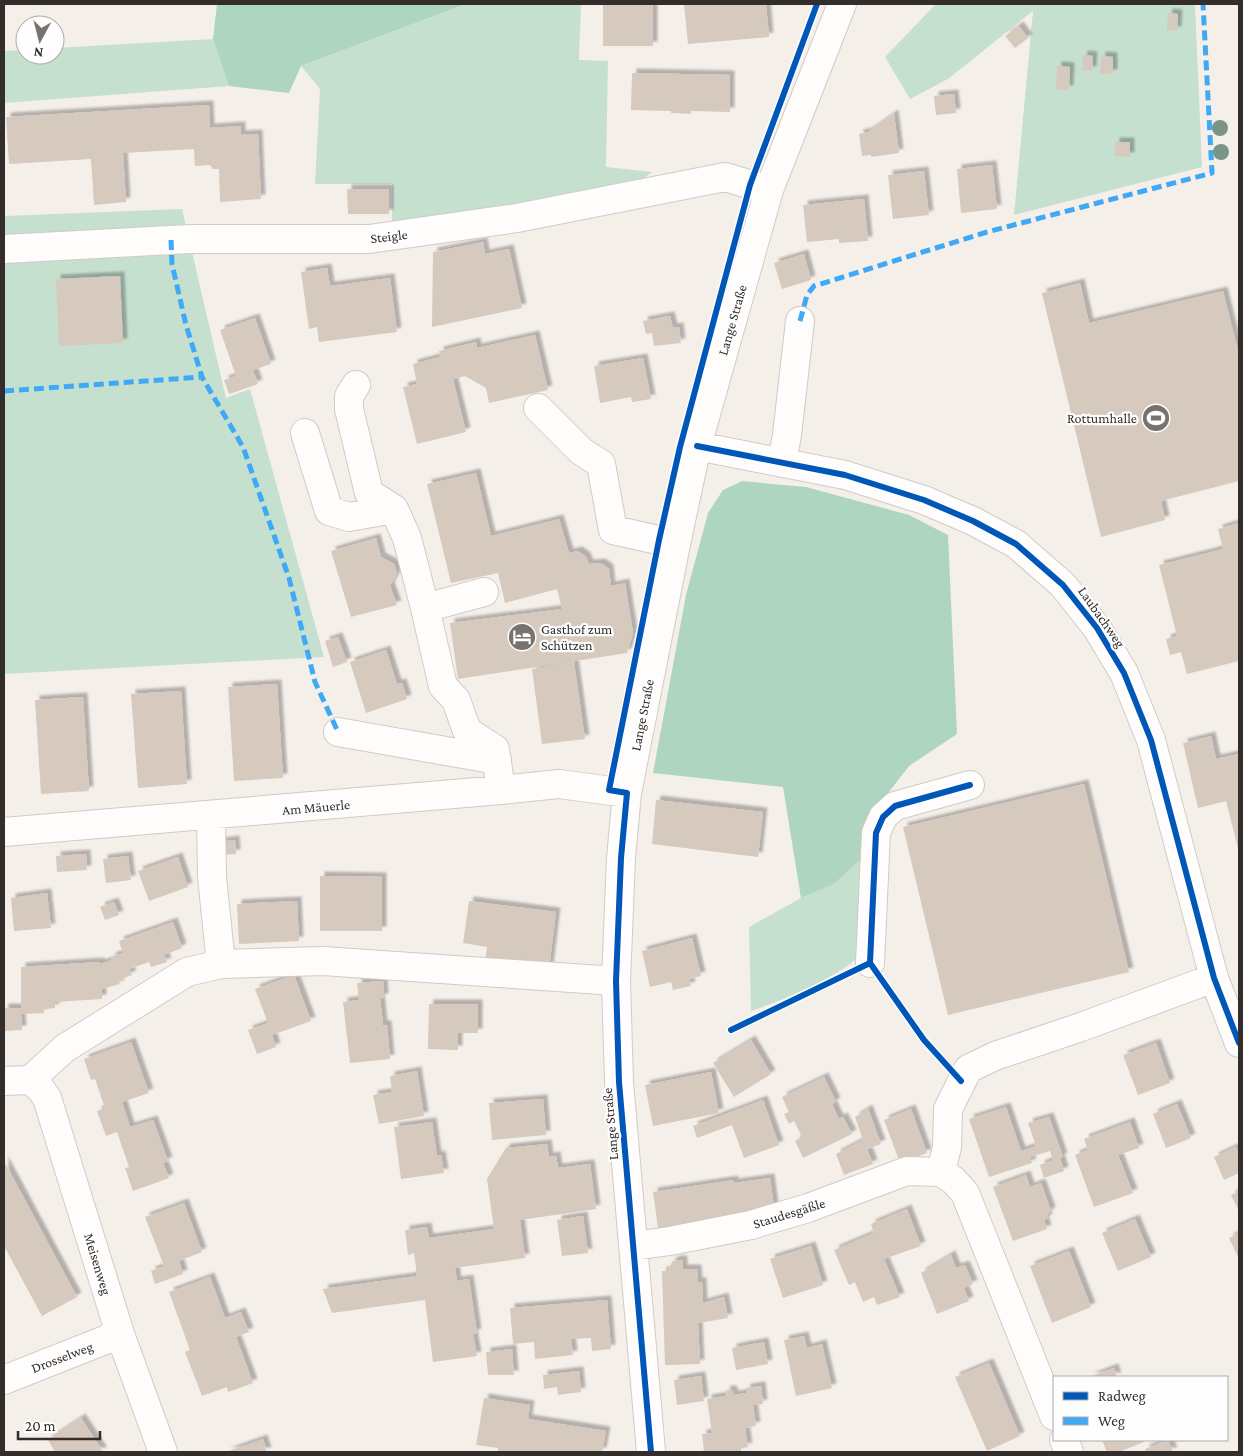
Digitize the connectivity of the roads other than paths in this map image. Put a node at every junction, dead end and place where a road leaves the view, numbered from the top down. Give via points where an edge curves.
1 (842, 4) edge
2 (769, 190) junction
3 (4, 249) edge
4 (800, 321) dead end
5 (356, 385) dead end
6 (538, 408) dead end
7 (305, 433) dead end
8 (697, 446) junction
9 (782, 462) junction
10 (394, 509) junction
11 (676, 544) junction
12 (484, 592) dead end
13 (425, 608) junction
14 (338, 732) dead end
15 (496, 760) junction
16 (970, 785) dead end
17 (501, 790) junction
18 (627, 793) junction
19 (211, 816) junction
20 (4, 832) edge
21 (870, 963) dead end
22 (221, 964) junction
23 (1214, 978) junction
24 (616, 981) junction
25 (1239, 1043) edge
26 (17, 1081) edge
27 (941, 1172) junction
28 (634, 1246) junction
29 (120, 1334) junction
30 (4, 1380) edge
31 (1053, 1413) edge
32 (163, 1452) edge
33 (651, 1452) edge

1 - 2 street, Lange Straße
2 - 3 street, Steigle via 725,178 517,218 368,239 190,239
2 - 8 street, Lange Straße
4 - 9 street
5 - 10 street via 349,396 349,409 370,493
6 - 11 street via 580,451 600,464 613,530
7 - 10 street via 329,511 349,517
8 - 9 street, Laubachweg
8 - 11 street, Lange Straße
9 - 23 street, Laubachweg via 854,478 924,500 973,521 1016,544 1063,585 1098,628 1124,672 1151,740
10 - 13 street via 407,538
11 - 18 street, Lange Straße
12 - 13 street
13 - 15 street via 443,686 456,700 467,731 495,749
14 - 15 street
15 - 17 street
16 - 21 street via 895,806 882,817 876,833
17 - 18 street, Am Mäuerle via 559,784
17 - 19 street, Am Mäuerle
18 - 24 street, Lange Straße
19 - 20 street, Am Mäuerle
19 - 22 street via 212,878
22 - 24 street via 324,960
22 - 26 street via 187,972
23 - 25 street, Laubachweg
23 - 27 street via 995,1056 968,1069 948,1109 947,1147
24 - 28 street, Lange Straße via 619,1082
26 - 29 street, Meisenweg via 40,1088 47,1098
27 - 28 street, Staudesgäßle via 907,1171 761,1222
27 - 31 street via 965,1193
28 - 33 street, Lange Straße
29 - 30 street, Drosselweg
29 - 32 street, Meisenweg

